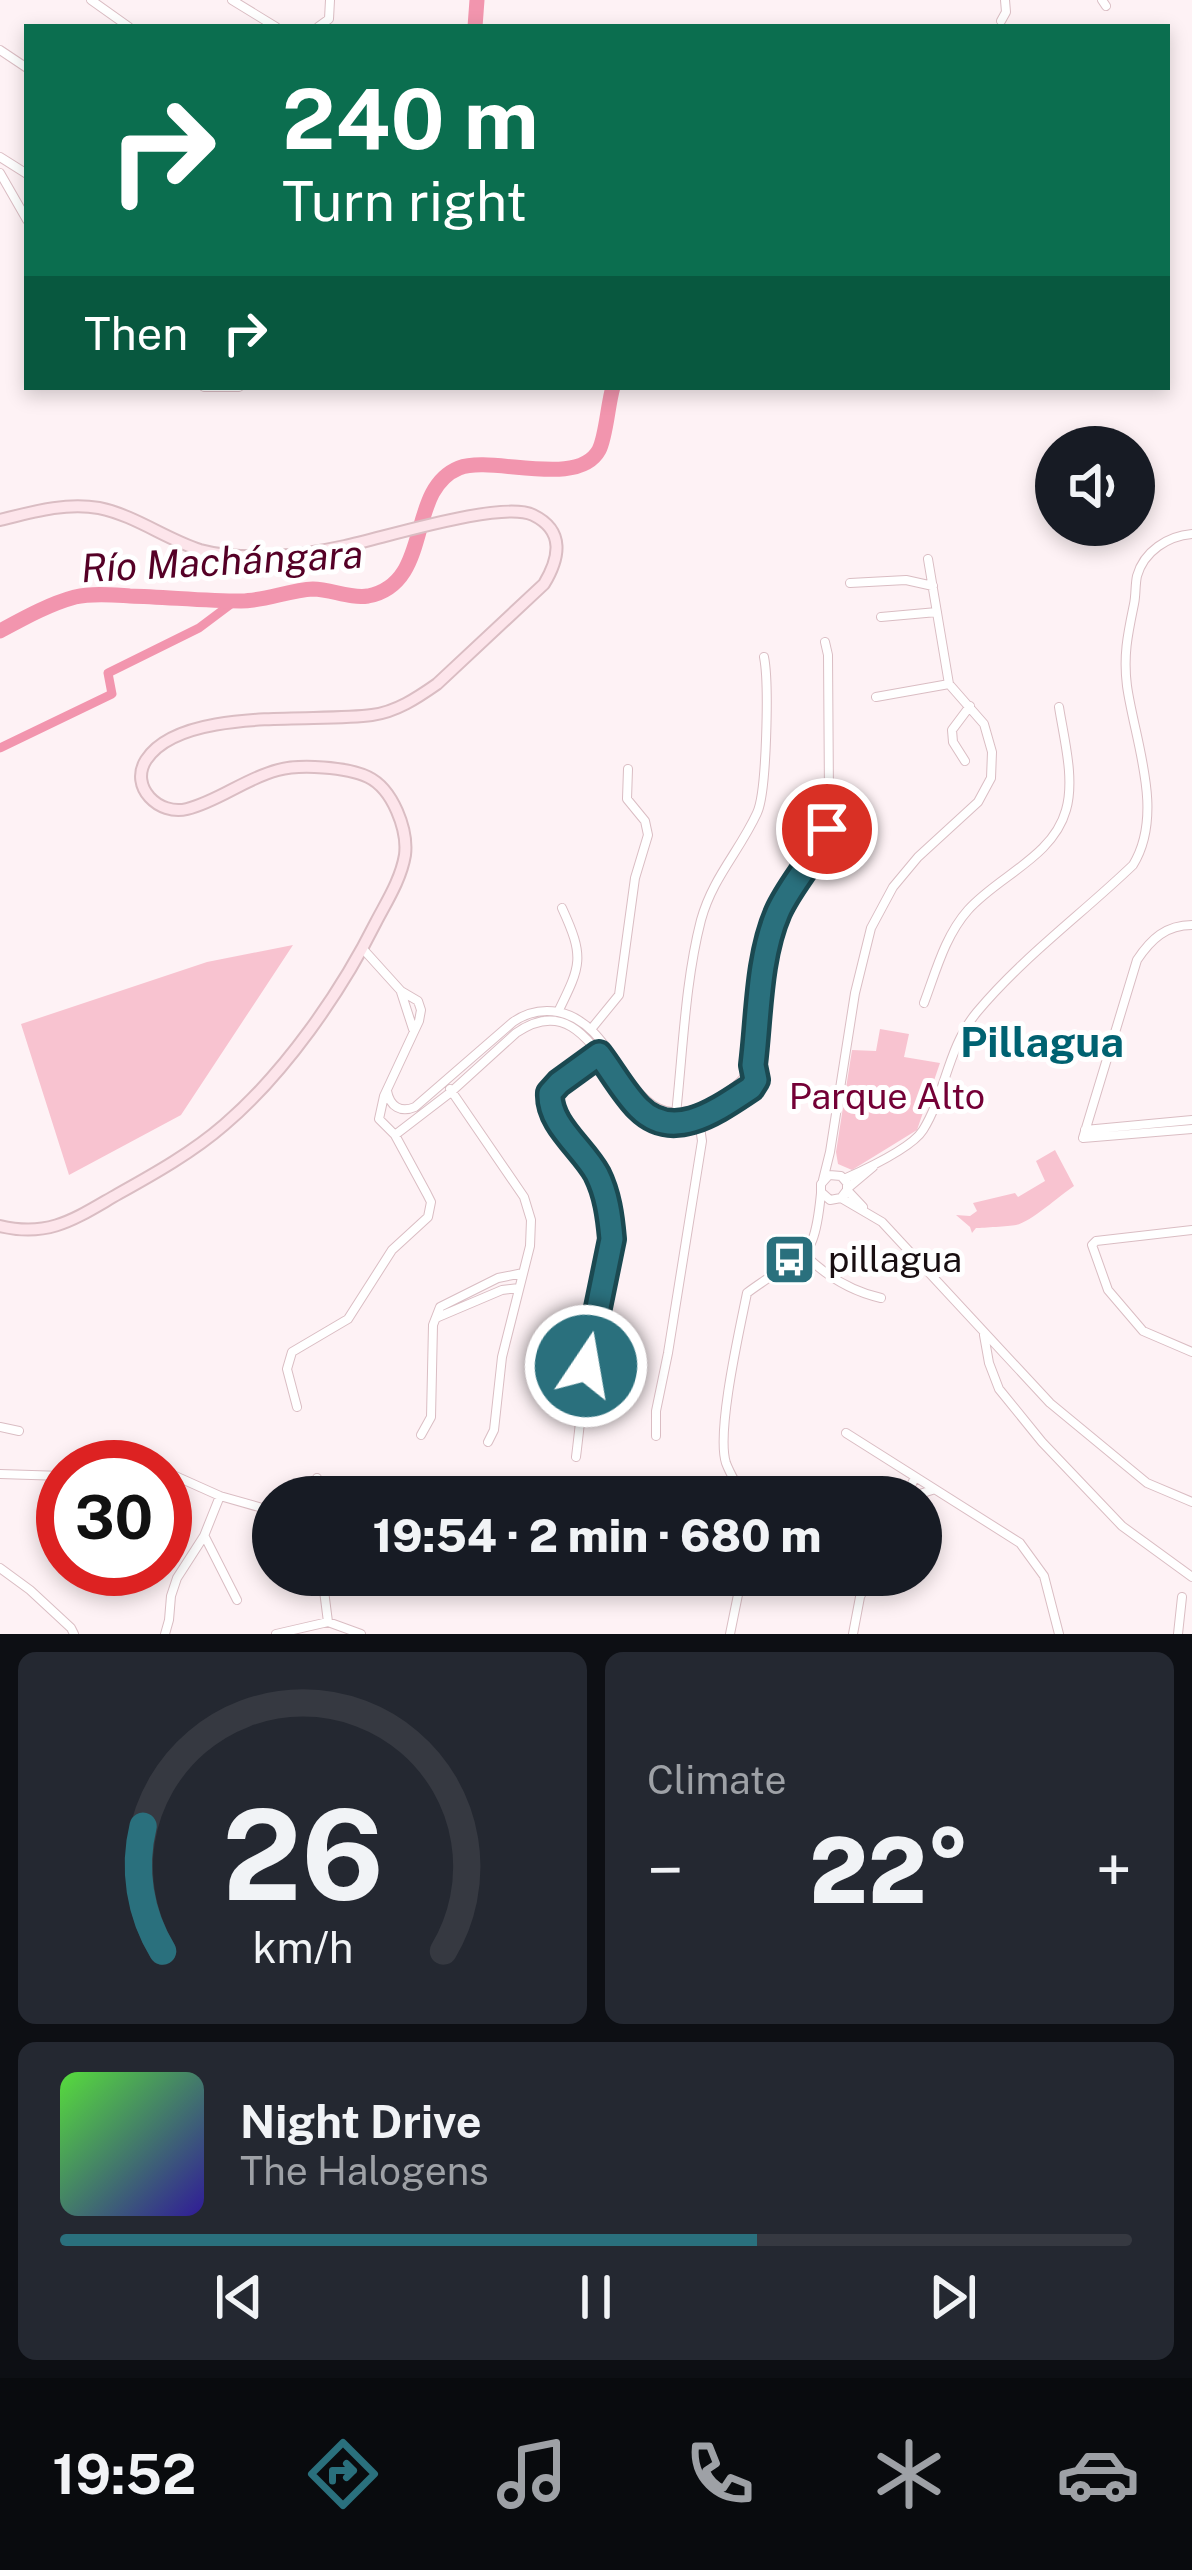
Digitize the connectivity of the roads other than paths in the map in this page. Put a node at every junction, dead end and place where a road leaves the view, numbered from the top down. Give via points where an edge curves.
1 (92, 0) edge
2 (232, 0) edge
3 (1005, 0) edge
4 (1001, 21) dead end
5 (125, 24) edge
6 (271, 24) edge
7 (0, 173) edge
8 (24, 215) edge
9 (0, 520) edge
10 (1192, 534) edge
11 (928, 559) dead end
12 (850, 583) dead end
13 (933, 586) junction
14 (937, 611) junction
15 (881, 616) dead end
16 (824, 642) dead end
17 (764, 657) dead end
18 (950, 684) junction
19 (876, 697) dead end
20 (970, 706) junction
21 (1059, 707) dead end
22 (965, 761) dead end
23 (628, 769) dead end
24 (562, 908) dead end
25 (1192, 925) edge
26 (363, 949) junction
27 (924, 1003) dead end
28 (558, 1012) junction
29 (592, 1028) junction
30 (603, 1052) junction
31 (753, 1065) junction
32 (448, 1087) junction
33 (387, 1089) junction
34 (676, 1114) junction
35 (699, 1120) junction
36 (1192, 1120) edge
37 (1192, 1129) edge
38 (1084, 1134) junction
39 (394, 1136) junction
40 (830, 1152) junction
41 (823, 1180) junction
42 (843, 1189) junction
43 (821, 1192) junction
44 (819, 1216) junction
45 (0, 1226) edge
46 (1192, 1230) edge
47 (805, 1250) junction
48 (523, 1274) junction
49 (519, 1288) junction
50 (880, 1298) dead end
51 (434, 1318) junction
52 (984, 1335) junction
53 (1192, 1352) edge
54 (297, 1407) dead end
55 (0, 1427) edge
56 (19, 1431) dead end
57 (846, 1433) dead end
58 (422, 1435) dead end
59 (656, 1436) dead end
60 (488, 1442) dead end
61 (576, 1457) dead end
62 (0, 1474) edge
63 (36, 1475) edge
64 (732, 1476) edge
65 (913, 1476) edge
66 (192, 1483) edge
67 (942, 1494) edge
68 (220, 1496) junction
69 (1192, 1502) edge
70 (252, 1505) edge
71 (204, 1536) junction
72 (0, 1568) edge
73 (1192, 1577) edge
74 (325, 1596) edge
75 (738, 1596) edge
76 (860, 1596) edge
77 (1182, 1597) dead end
78 (237, 1600) dead end
79 (328, 1622) junction
80 (69, 1634) edge
81 (165, 1634) edge
82 (275, 1634) edge
83 (361, 1634) edge
84 (730, 1634) edge
85 (853, 1634) edge
86 (1059, 1634) edge
87 (1178, 1634) edge

1 - 5 street
2 - 6 street
3 - 4 street
7 - 8 street
9 - 26 street via 103,508 202,550 269,556 503,512 547,525 556,566 544,584 417,698 375,715 198,728 146,761 142,782 151,800 171,810 281,769 368,777 390,797 406,851
10 - 42 street via 1150,553 1125,640 1147,791 1145,846 963,1029 921,1133
11 - 13 street
12 - 13 street
13 - 14 street
14 - 15 street
14 - 18 street
16 - 31 street via 827,829 770,935
17 - 34 street via 769,695 760,808 702,916
18 - 19 street
18 - 20 street
20 - 22 street via 952,730
20 - 40 street via 989,737 991,778 978,802 893,887 871,928
21 - 27 street via 1069,785 1060,826 969,909 948,937
23 - 29 street via 627,799 648,836 619,995
24 - 28 street via 579,959
25 - 38 street via 1162,932 1137,960
26 - 33 street via 421,1010
26 - 45 street via 280,1066 222,1127 57,1228
28 - 29 street
28 - 32 street via 519,1018
29 - 30 street
30 - 32 street via 568,1025 535,1023
30 - 34 street via 645,1100
30 - 35 street via 650,1116
30 - 61 street via 559,1083 549,1100 595,1170 612,1239
31 - 34 street via 715,1100
31 - 35 street via 751,1088
32 - 33 street via 407,1110 394,1106
32 - 39 street
32 - 48 street via 529,1206
33 - 39 street via 379,1119
35 - 59 street
36 - 38 street
37 - 38 street
39 - 54 street via 431,1202 428,1217 392,1250 348,1319 292,1352 286,1369
40 - 41 street
40 - 42 street
41 - 42 street via 833,1174
41 - 43 street
42 - 43 street via 826,1198
42 - 44 street
42 - 52 street
43 - 44 street
44 - 47 street
46 - 53 street via 1092,1245 1108,1289 1143,1331
47 - 50 street via 860,1293
47 - 64 street via 747,1292 724,1453
48 - 49 street
48 - 51 street via 440,1306
49 - 51 street
49 - 60 street
51 - 58 street via 431,1417
52 - 69 street via 1147,1483
52 - 73 street via 999,1390 1042,1442 1122,1526
55 - 56 street
57 - 65 street
62 - 63 street
66 - 68 street
67 - 86 street via 1020,1543 1044,1576
68 - 70 street
68 - 71 street
71 - 78 street
71 - 81 street via 177,1578
72 - 80 street
74 - 79 street
75 - 84 street
76 - 85 street
77 - 87 street
79 - 82 street
79 - 83 street

